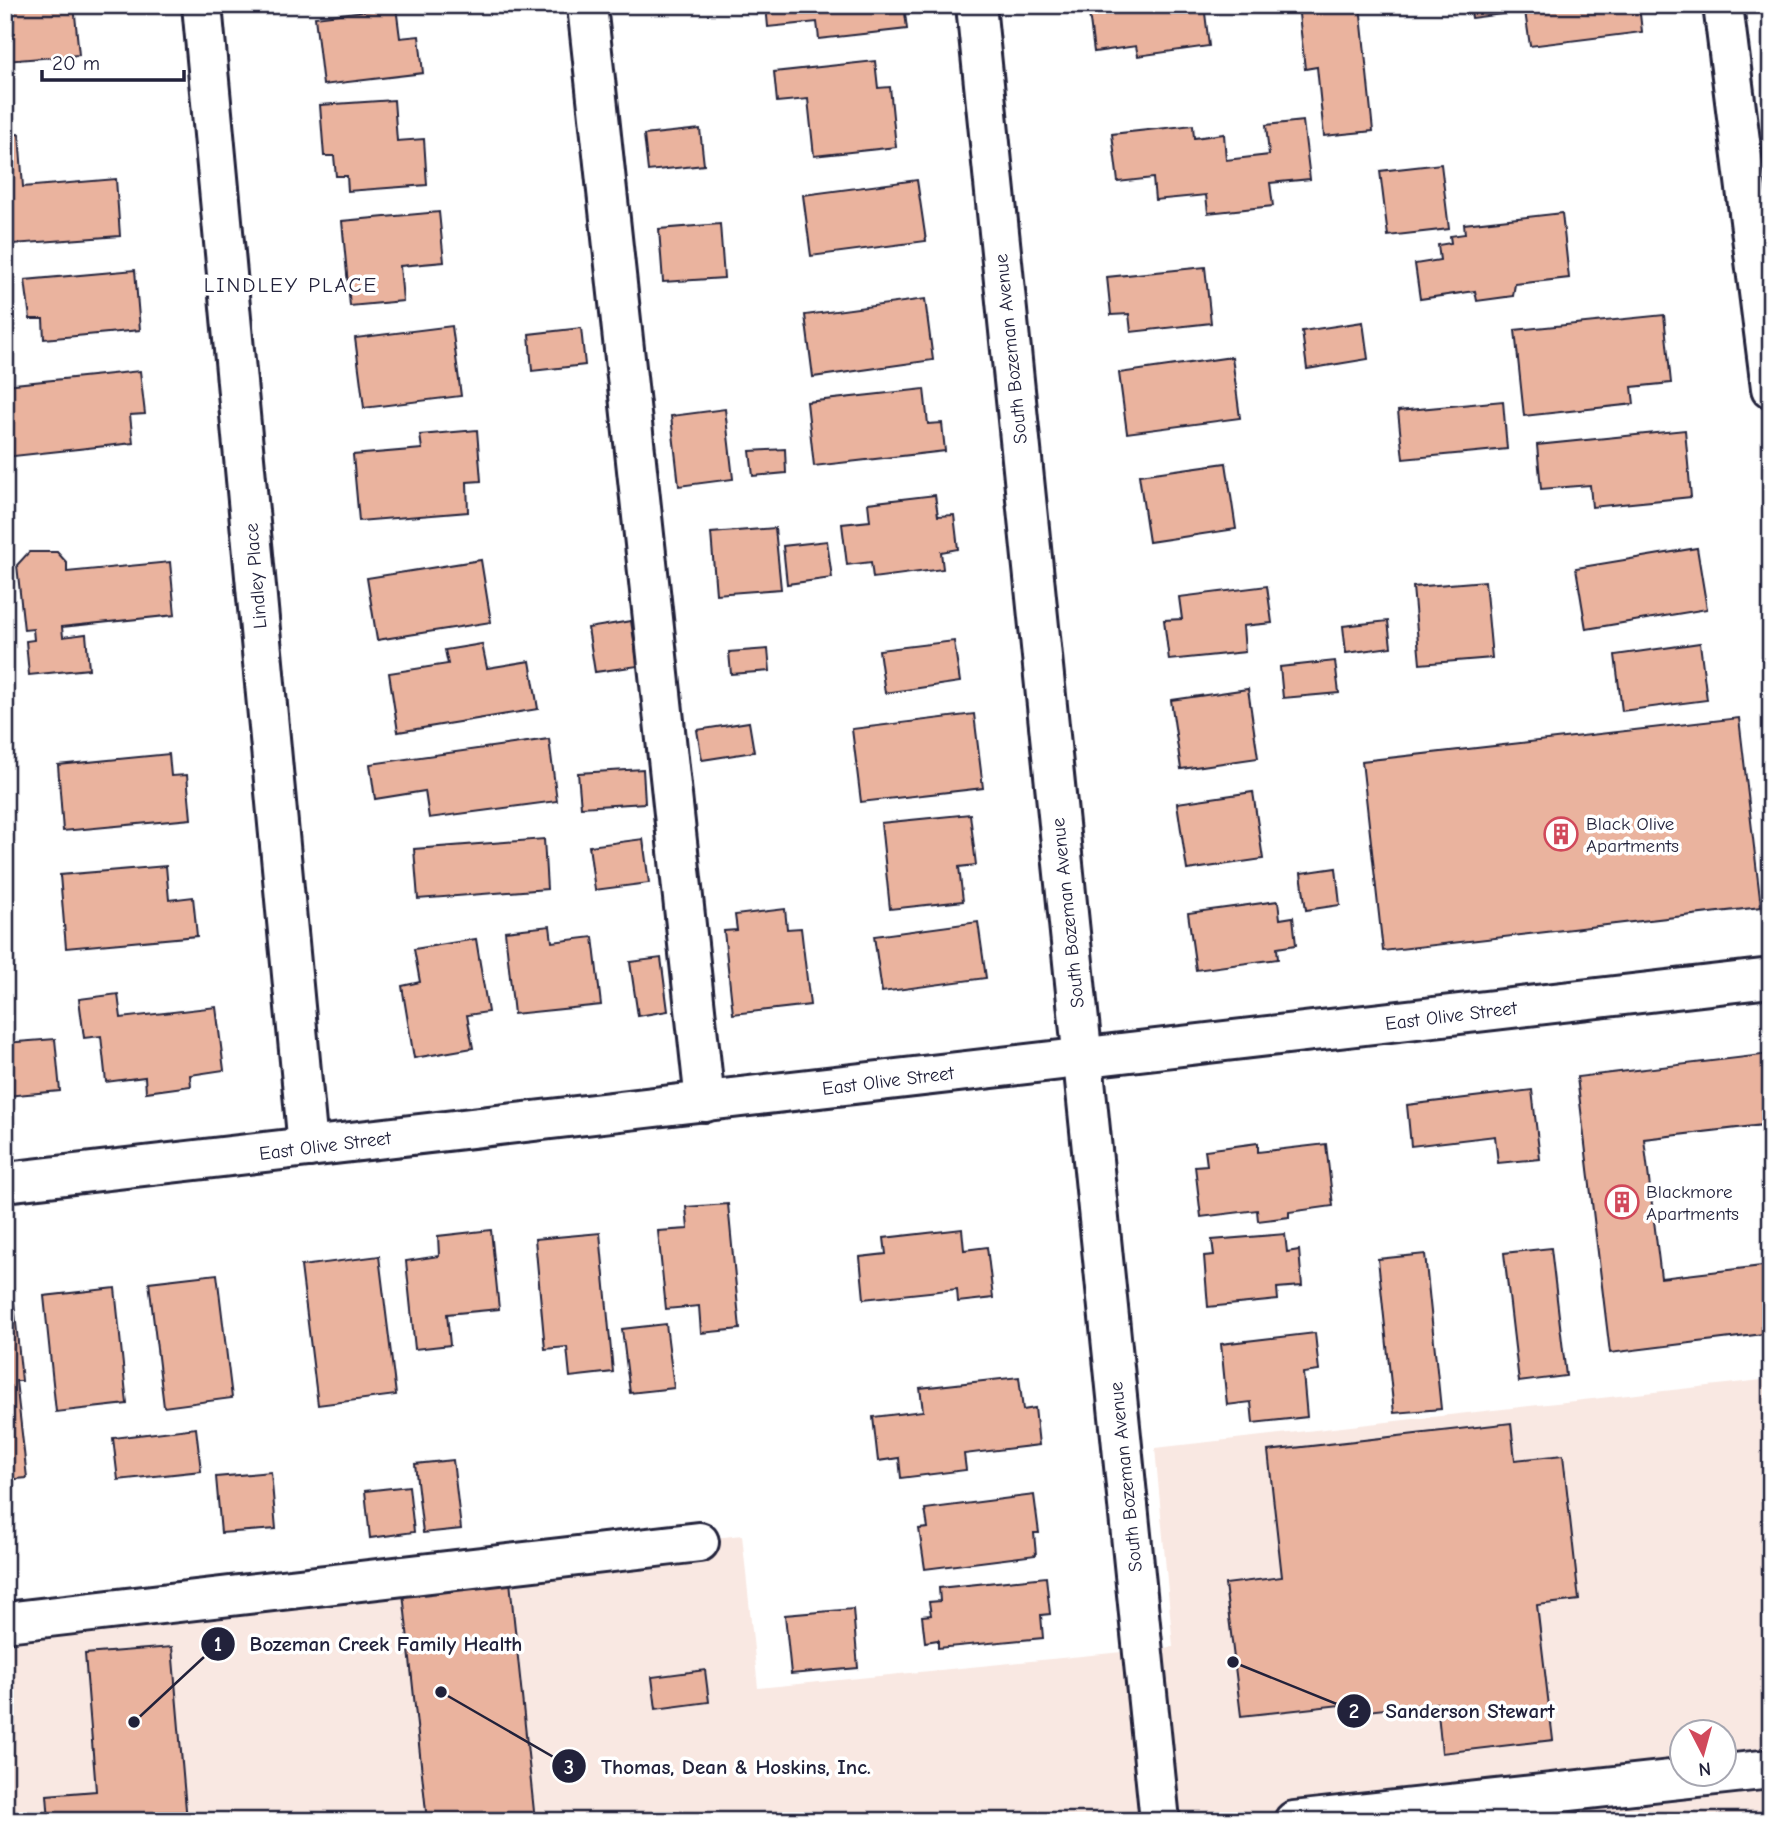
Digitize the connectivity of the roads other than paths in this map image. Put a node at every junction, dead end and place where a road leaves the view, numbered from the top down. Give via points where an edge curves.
1 (202, 5) edge
2 (587, 5) edge
3 (975, 5) edge
4 (1723, 5) edge
5 (1756, 160) edge
6 (1771, 388) edge
7 (1771, 978) edge
8 (1082, 1058) junction
9 (705, 1101) junction
10 (308, 1147) junction
11 (5, 1182) edge
12 (699, 1542) dead end
13 (5, 1622) edge
14 (1771, 1769) edge
15 (1160, 1821) edge
16 (1294, 1821) edge

1 - 10 street, Lindley Place
2 - 9 street
3 - 8 street, South Bozeman Avenue
4 - 5 street
5 - 6 street
7 - 8 street, East Olive Street
8 - 9 street, East Olive Street
8 - 15 street, South Bozeman Avenue
9 - 10 street, East Olive Street
10 - 11 street, East Olive Street
12 - 13 street
14 - 16 street

